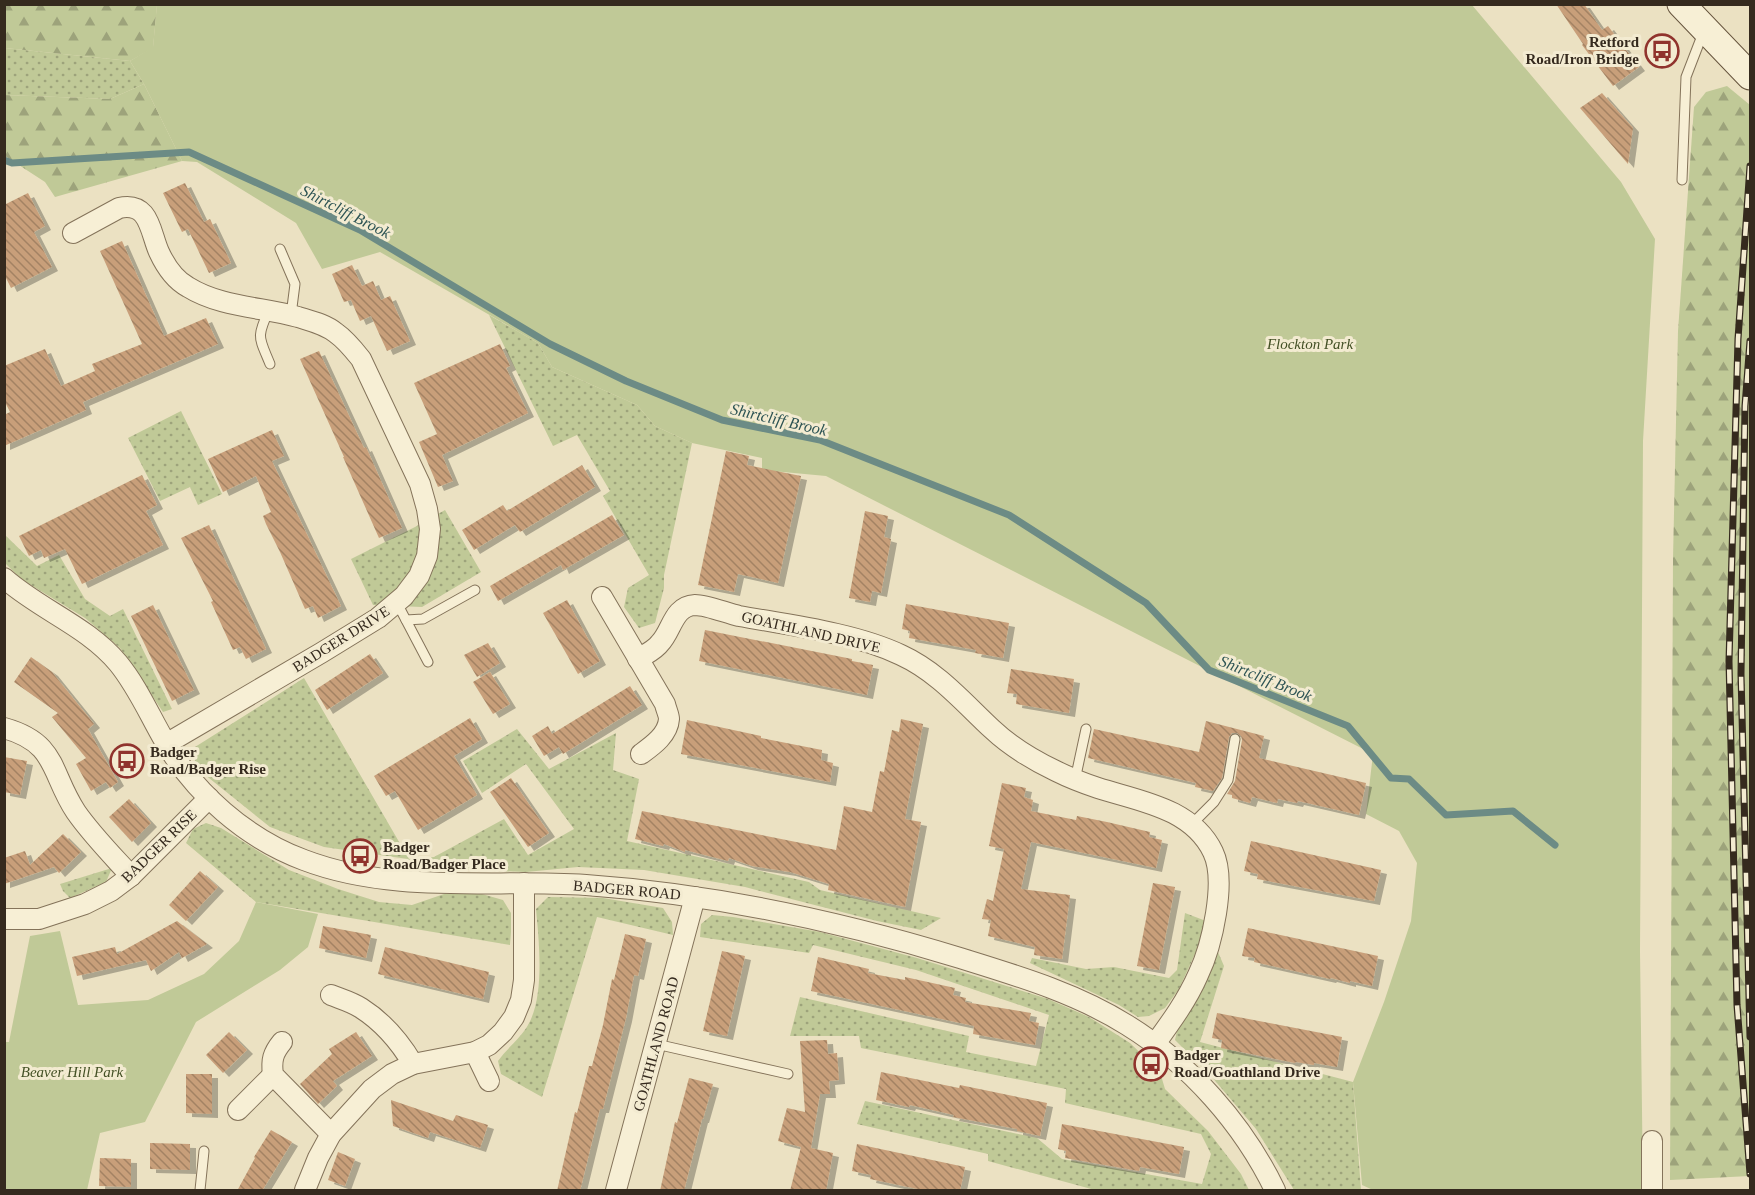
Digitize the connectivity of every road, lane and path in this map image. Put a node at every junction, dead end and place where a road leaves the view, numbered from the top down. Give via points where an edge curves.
1 (1681, 4) edge
2 (1705, 30) junction
3 (1750, 76) edge
4 (1682, 180) dead end
5 (73, 233) dead end
6 (280, 249) dead end
7 (269, 310) junction
8 (291, 315) junction
9 (270, 364) dead end
10 (4, 578) edge
11 (475, 590) dead end
12 (602, 597) dead end
13 (401, 611) junction
14 (638, 659) junction
15 (428, 662) dead end
16 (4, 728) edge
17 (1086, 729) dead end
18 (1235, 739) dead end
19 (166, 744) junction
20 (641, 754) dead end
21 (1075, 780) junction
22 (209, 798) junction
23 (1191, 825) junction
24 (131, 876) junction
25 (524, 883) junction
26 (695, 897) junction
27 (4, 919) edge
28 (331, 995) dead end
29 (282, 1042) dead end
30 (656, 1044) junction
31 (1155, 1044) junction
32 (475, 1052) junction
33 (413, 1064) junction
34 (788, 1074) dead end
35 (273, 1075) junction
36 (489, 1081) dead end
37 (238, 1110) dead end
38 (331, 1134) junction
39 (1652, 1141) dead end
40 (204, 1151) dead end
41 (200, 1191) edge
42 (305, 1191) edge
43 (616, 1191) edge
44 (1275, 1191) edge
45 (1652, 1191) edge

1 - 2 main road
2 - 3 main road
2 - 4 lane via 1686,77
5 - 7 street, BADGER DRIVE via 119,208 136,208 145,215 171,272 185,286 206,297
6 - 8 lane via 295,284
7 - 8 street, BADGER DRIVE
7 - 9 lane via 259,338
8 - 13 street, BADGER DRIVE via 334,331 350,344 361,359 420,484 430,529 427,556 419,576 404,596
10 - 19 street, BADGER ROAD via 99,643 137,690
11 - 13 lane via 423,619
12 - 14 street
13 - 15 lane
13 - 19 street, BADGER DRIVE via 378,618
14 - 20 street via 665,704 669,720 664,733
14 - 21 street, GOATHLAND DRIVE via 658,646 675,616 685,607 695,605 878,646 926,669 1012,745
16 - 24 street via 40,745 50,757 75,811
17 - 21 lane
18 - 23 lane via 1228,780 1214,802
19 - 22 street, BADGER ROAD
21 - 23 street, GOATHLAND DRIVE via 1164,808
22 - 24 street, BADGER RISE
22 - 25 street, BADGER ROAD via 277,848 335,870 399,881
23 - 31 street, GOATHLAND DRIVE via 1214,854 1219,871 1218,897 1199,973
24 - 27 street, BADGER RISE via 111,891 78,906 39,919
25 - 26 street, BADGER ROAD
25 - 32 street via 521,1000 503,1032
26 - 30 street, GOATHLAND ROAD
26 - 31 street, BADGER ROAD via 820,920 1010,973 1100,1009
28 - 33 street via 360,1007 377,1020 401,1044
29 - 35 street via 274,1052
30 - 34 lane
30 - 43 street, GOATHLAND ROAD
31 - 44 street, BADGER ROAD via 1220,1106 1264,1168
32 - 33 street
32 - 36 street
33 - 38 street via 372,1089
35 - 37 street
35 - 38 street
38 - 42 street
39 - 45 street
40 - 41 lane

